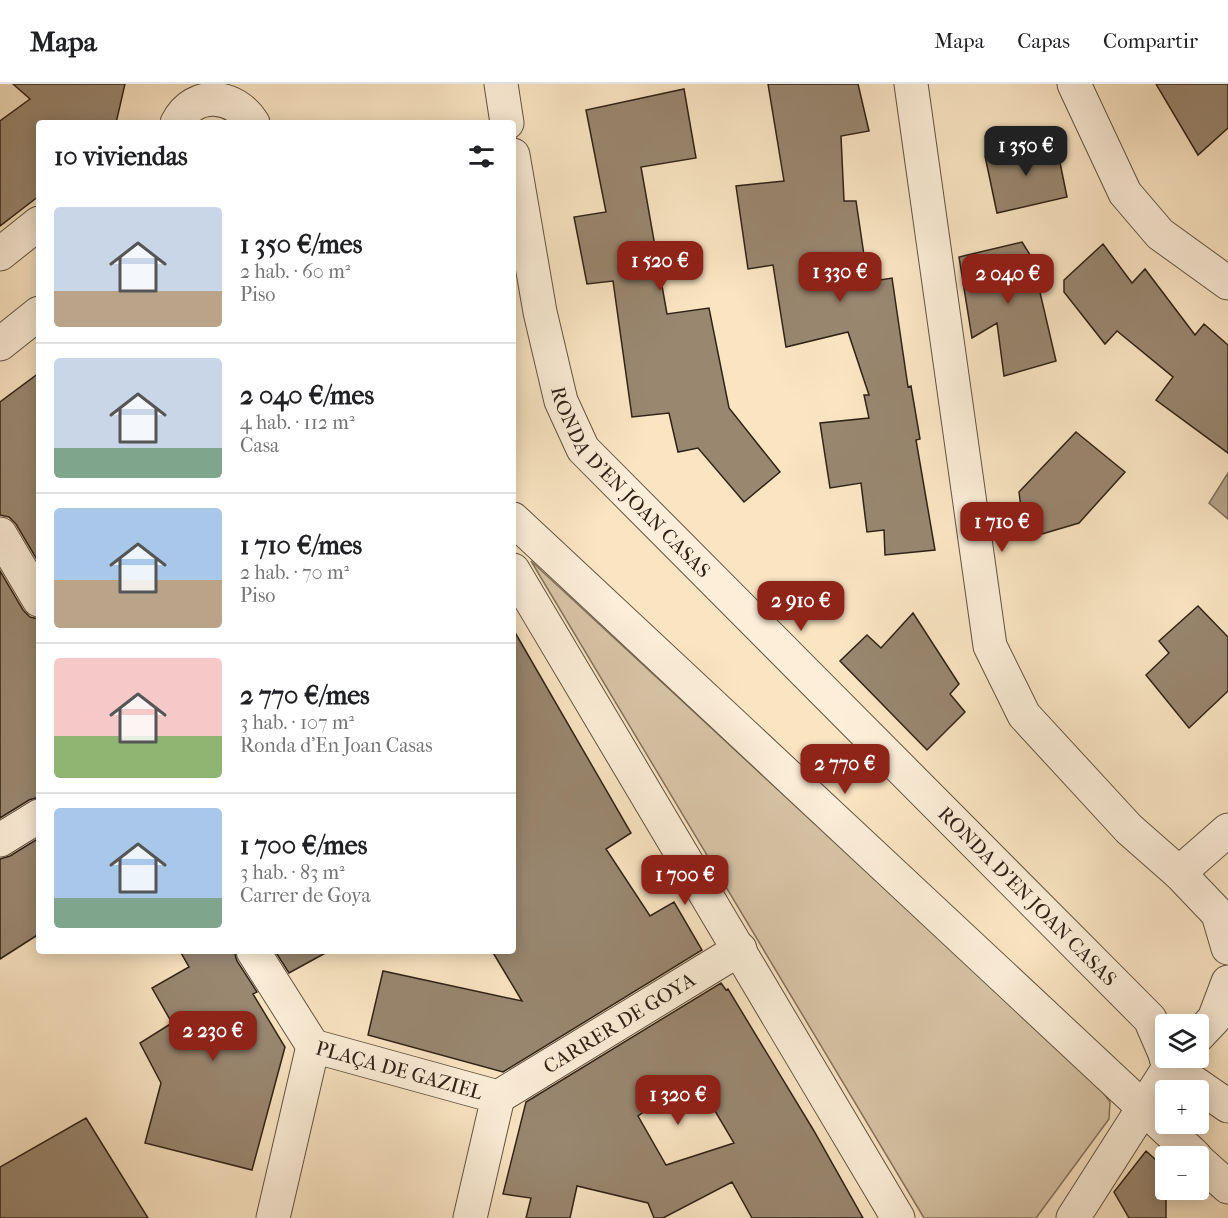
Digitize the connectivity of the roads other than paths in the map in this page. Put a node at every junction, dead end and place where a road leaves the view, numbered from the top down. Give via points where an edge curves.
1 (501, 84) edge
2 (910, 84) edge
3 (1074, 84) edge
4 (180, 111) edge
5 (251, 120) edge
6 (507, 120) edge
7 (516, 172) edge
8 (36, 225) edge
9 (0, 254) edge
10 (1228, 283) edge
11 (36, 315) edge
12 (0, 344) edge
13 (516, 522) edge
14 (0, 534) edge
15 (516, 575) edge
16 (36, 595) edge
17 (36, 818) edge
18 (1228, 830) edge
19 (0, 840) edge
20 (1179, 873) junction
21 (1228, 948) edge
22 (740, 949) junction
23 (255, 954) edge
24 (1228, 982) edge
25 (1209, 1024) edge
26 (1155, 1029) edge
27 (313, 1046) junction
28 (1165, 1068) edge
29 (1181, 1068) edge
30 (498, 1097) junction
31 (1228, 1106) edge
32 (1143, 1109) junction
33 (1184, 1146) edge
34 (1209, 1170) edge
35 (1228, 1187) edge
36 (273, 1218) edge
37 (470, 1218) edge
38 (898, 1218) edge
39 (1073, 1218) edge

1 - 6 street
2 - 20 street via 990,646 1024,715 1129,829
3 - 10 street via 1125,193 1160,234
4 - 5 street via 214,99 234,103
7 - 26 street, RONDA D'EN JOAN CASAS via 540,312 561,401 583,449 1150,1019
8 - 9 street
11 - 12 street
13 - 32 street
14 - 16 street
15 - 22 street
17 - 19 street
18 - 20 street
20 - 21 street via 1218,914
22 - 30 street, CARRER DE GOYA
22 - 38 street
23 - 27 street
24 - 25 street
27 - 30 street, PLAÇA DE GAZIEL
27 - 36 street, PLAÇA DE GAZIEL
28 - 32 street
29 - 31 street
30 - 37 street, PLAÇA DE GAZIEL
32 - 33 street
32 - 39 street
34 - 35 street

